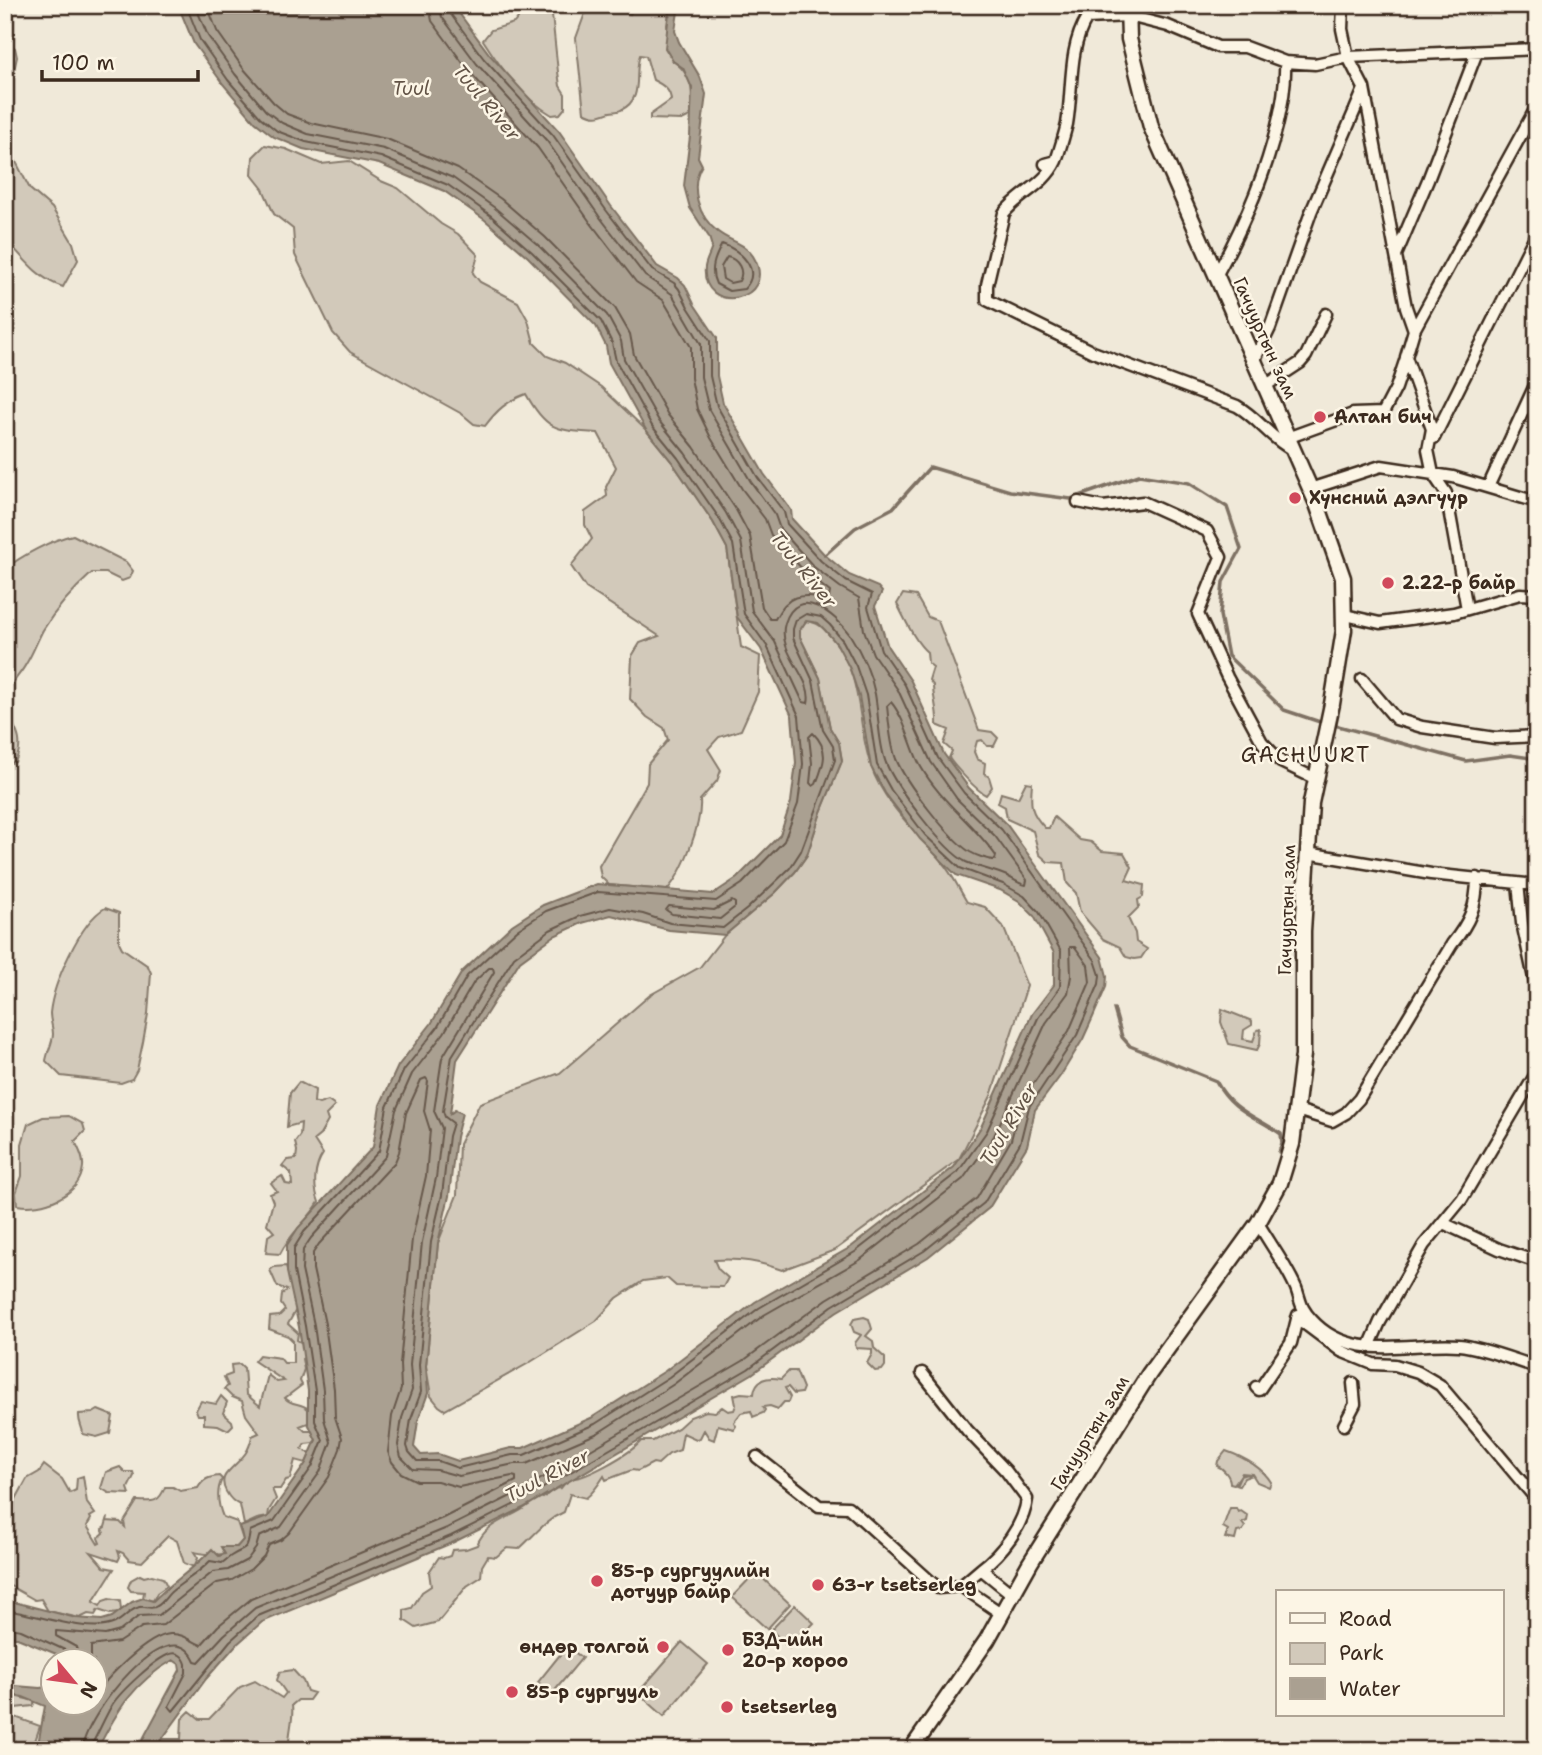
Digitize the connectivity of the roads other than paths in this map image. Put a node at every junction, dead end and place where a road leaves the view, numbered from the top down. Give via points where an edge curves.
1 (1343, 5) edge
2 (1128, 11) edge
3 (1537, 49) edge
4 (1476, 52) junction
5 (1348, 57) junction
6 (1285, 62) junction
7 (1364, 88) junction
8 (1537, 106) edge
9 (1056, 161) junction
10 (1045, 164) dead end
11 (1537, 232) edge
12 (1396, 256) junction
13 (1216, 276) junction
14 (1325, 314) dead end
15 (1414, 330) junction
16 (1406, 357) junction
17 (1254, 360) junction
18 (1537, 380) edge
19 (1265, 386) junction
20 (1290, 444) junction
21 (1428, 450) junction
22 (1433, 474) junction
23 (1488, 487) junction
24 (1310, 489) junction
25 (1078, 502) dead end
26 (1537, 502) edge
27 (1537, 595) edge
28 (1467, 609) junction
29 (1345, 615) junction
30 (1362, 679) dead end
31 (1537, 736) edge
32 (1316, 779) junction
33 (1307, 853) junction
34 (1477, 878) junction
35 (1518, 883) junction
36 (1537, 885) edge
37 (1537, 992) edge
38 (1537, 1072) edge
39 (1297, 1110) junction
40 (1258, 1223) junction
41 (1443, 1223) junction
42 (1537, 1262) edge
43 (1299, 1304) junction
44 (1297, 1318) junction
45 (1369, 1348) junction
46 (1537, 1367) edge
47 (922, 1373) dead end
48 (1353, 1383) dead end
49 (1256, 1387) dead end
50 (1344, 1425) dead end
51 (757, 1457) dead end
52 (1537, 1500) edge
53 (981, 1569) junction
54 (961, 1586) junction
55 (1013, 1595) junction
56 (1002, 1614) junction
57 (911, 1750) edge

1 - 5 street
2 - 6 street via 1218,47 1245,47
2 - 9 street via 1087,18 1080,29 1067,124
2 - 13 main road, Гачууртын зам via 1129,39 1151,127
3 - 4 street
4 - 5 street
4 - 12 street
5 - 6 street via 1315,64
5 - 7 street
6 - 13 street via 1286,84 1269,162 1241,232
7 - 12 street
7 - 17 street
8 - 15 street
9 - 10 street
9 - 20 street via 1042,182 1004,213 986,285 987,300 1093,352 1237,406 1274,437
11 - 21 street
12 - 15 street
13 - 17 main road, Гачууртын зам
14 - 19 street via 1306,356
15 - 16 street
16 - 20 street via 1383,413 1353,414
16 - 21 street via 1432,429
17 - 19 main road, Гачууртын зам
18 - 23 street
19 - 20 main road, Гачууртын зам
20 - 24 main road, Гачууртын зам
21 - 22 street
22 - 23 street
22 - 24 street via 1381,466
22 - 28 street via 1446,493
23 - 26 street
24 - 29 main road, Гачууртын зам via 1343,578
25 - 32 street via 1103,507 1143,502 1207,531 1221,557 1198,614 1262,742 1281,762
27 - 28 street via 1520,594
28 - 29 street via 1380,623
29 - 32 main road, Гачууртын зам
30 - 31 street via 1396,719 1495,738
32 - 33 main road, Гачууртын зам
33 - 34 street
33 - 39 main road, Гачууртын зам via 1303,1055
34 - 35 street
34 - 39 street via 1475,908 1468,923 1359,1099 1332,1121
35 - 36 street
35 - 37 street
38 - 41 street
39 - 40 main road, Гачууртын зам via 1293,1144 1280,1183
40 - 43 street via 1296,1288
40 - 55 main road, Гачууртын зам via 1149,1374
41 - 42 street
41 - 45 street via 1424,1245
43 - 44 street
43 - 45 street via 1324,1332
44 - 49 street via 1279,1363 1259,1390
44 - 52 street via 1341,1351 1373,1364 1418,1372 1440,1385
45 - 46 street via 1461,1345
47 - 53 street via 1027,1499 1013,1533
48 - 50 street via 1355,1404
51 - 54 street via 819,1506 848,1507 938,1588
53 - 54 street
53 - 55 street
54 - 56 street
55 - 56 main road, Гачууртын зам
56 - 57 main road, Гачууртын зам

